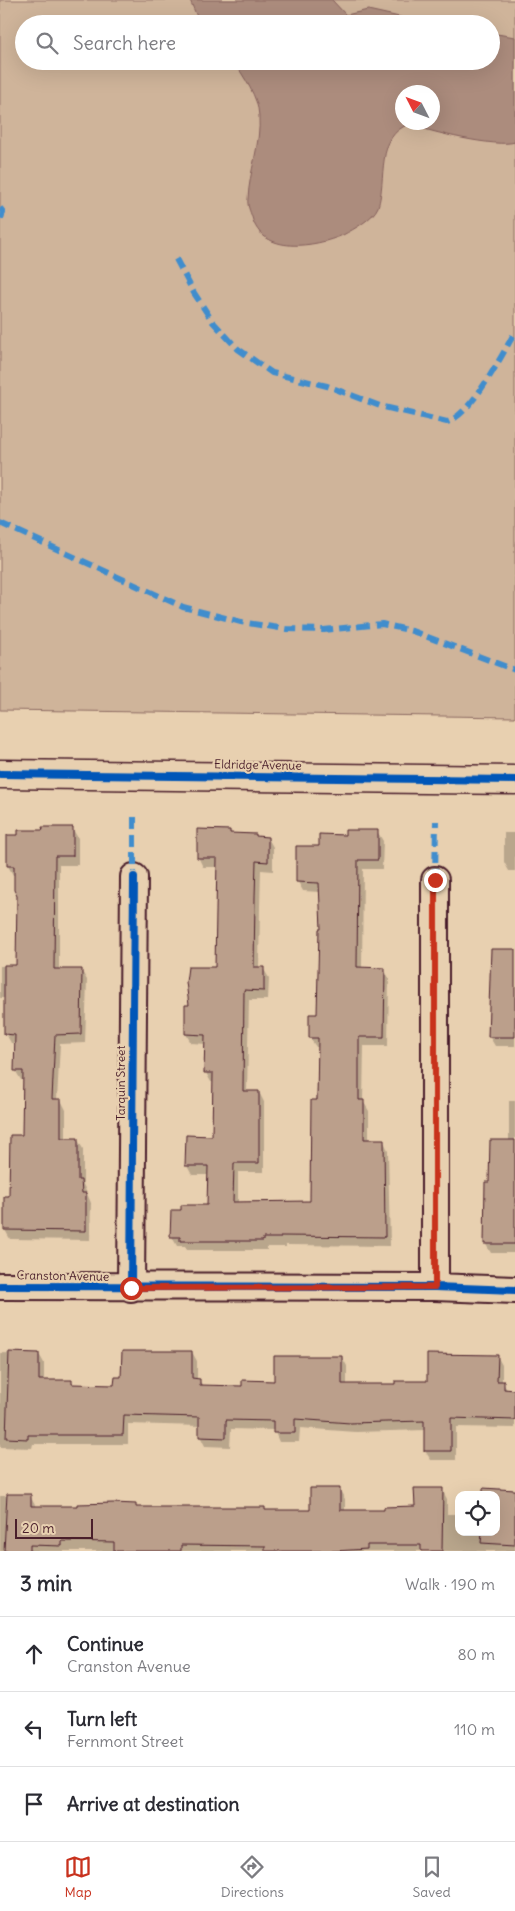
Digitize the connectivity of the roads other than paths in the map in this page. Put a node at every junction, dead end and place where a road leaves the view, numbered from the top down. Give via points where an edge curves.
1 (0, 774) edge
2 (515, 780) edge
3 (134, 878) dead end
4 (435, 880) dead end
5 (0, 1286) edge
6 (435, 1287) junction
7 (131, 1288) junction
8 (515, 1290) edge

1 - 2 street, Eldridge Avenue
3 - 7 street, Tarquin Street
4 - 6 street
5 - 7 street, Cranston Avenue
6 - 7 street, Cranston Avenue
6 - 8 street, Cranston Avenue

